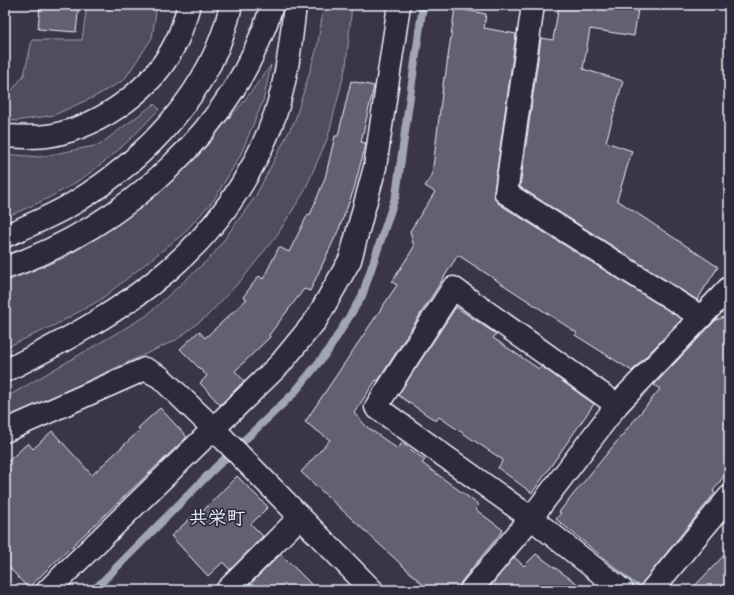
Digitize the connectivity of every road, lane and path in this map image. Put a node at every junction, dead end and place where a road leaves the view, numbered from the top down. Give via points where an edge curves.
1 (189, 5) edge
2 (231, 5) edge
3 (272, 5) edge
4 (295, 5) edge
5 (399, 5) edge
6 (534, 5) edge
7 (5, 136) edge
8 (5, 236) edge
9 (5, 268) edge
10 (726, 296) edge
11 (702, 317) junction
12 (5, 372) edge
13 (617, 405) junction
14 (214, 429) junction
15 (5, 431) edge
16 (729, 497) edge
17 (300, 517) junction
18 (532, 518) junction
19 (363, 587) edge
20 (48, 590) edge
21 (227, 590) edge
22 (471, 590) edge
23 (622, 590) edge
24 (652, 590) edge

1 - 7 main road via 176,43 161,67 127,100 80,126 54,135 26,138
2 - 8 main road via 216,53 180,110 160,133 106,182 73,204
3 - 9 main road via 255,52 236,84 192,143 167,170 138,196 75,237
4 - 12 main road via 285,78 275,114 259,152 239,189 214,224 188,254 118,309
5 - 14 main road via 376,167 350,260 316,320 280,364
6 - 11 main road via 506,193
10 - 11 main road
11 - 13 main road
13 - 18 main road
13 - 18 main road via 453,288 376,407
14 - 15 main road via 160,378 145,370
14 - 17 main road
14 - 20 main road
16 - 24 main road
17 - 19 main road
17 - 21 main road
18 - 22 main road
18 - 23 main road

